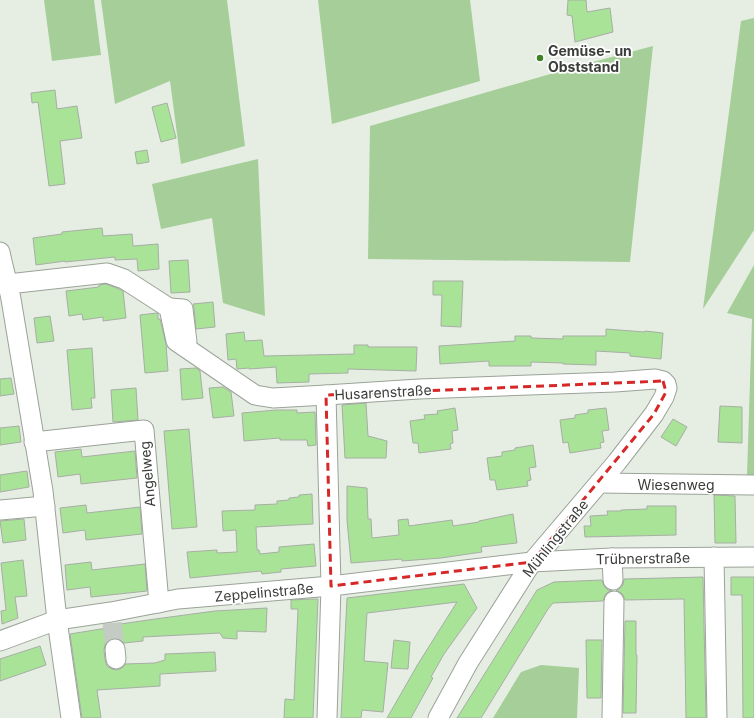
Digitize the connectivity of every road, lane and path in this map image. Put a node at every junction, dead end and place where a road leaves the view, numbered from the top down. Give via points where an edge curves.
1 (0, 252) edge
2 (4, 281) edge
3 (666, 384) joint
4 (326, 395) junction
5 (34, 442) junction
6 (599, 483) junction
7 (754, 485) edge
8 (44, 506) junction
9 (0, 510) edge
10 (714, 557) junction
11 (754, 557) edge
12 (612, 558) junction
13 (532, 562) junction
14 (613, 580) dead end
15 (331, 586) junction
16 (614, 601) dead end
17 (158, 603) junction
18 (57, 620) junction
19 (0, 641) edge
20 (71, 718) edge
21 (327, 718) edge
22 (438, 718) edge
23 (612, 718) edge
24 (717, 718) edge

1 - 2 street
2 - 4 street via 107,273 124,279 169,308 176,341 255,395 273,398
2 - 5 street
3 - 4 street, Husarenstraße via 655,379
3 - 6 street, Mühlingstraße via 664,397 654,414
4 - 15 street, Husarenstraße
5 - 8 street
5 - 17 street, Angelweg via 144,430
6 - 7 street, Wiesenweg
6 - 13 street, Mühlingstraße
8 - 9 street
8 - 18 street
10 - 11 street, Trübnerstraße
10 - 12 street, Trübnerstraße
10 - 24 street
12 - 13 street, Trübnerstraße
12 - 14 street
13 - 15 street, Zeppelinstraße
13 - 22 street, Mühlingstraße via 468,663
15 - 17 street, Zeppelinstraße via 178,599
15 - 21 street, Husarenstraße
16 - 23 street
17 - 18 street, Zeppelinstraße via 112,617
18 - 19 street, Zeppelinstraße
18 - 20 street

